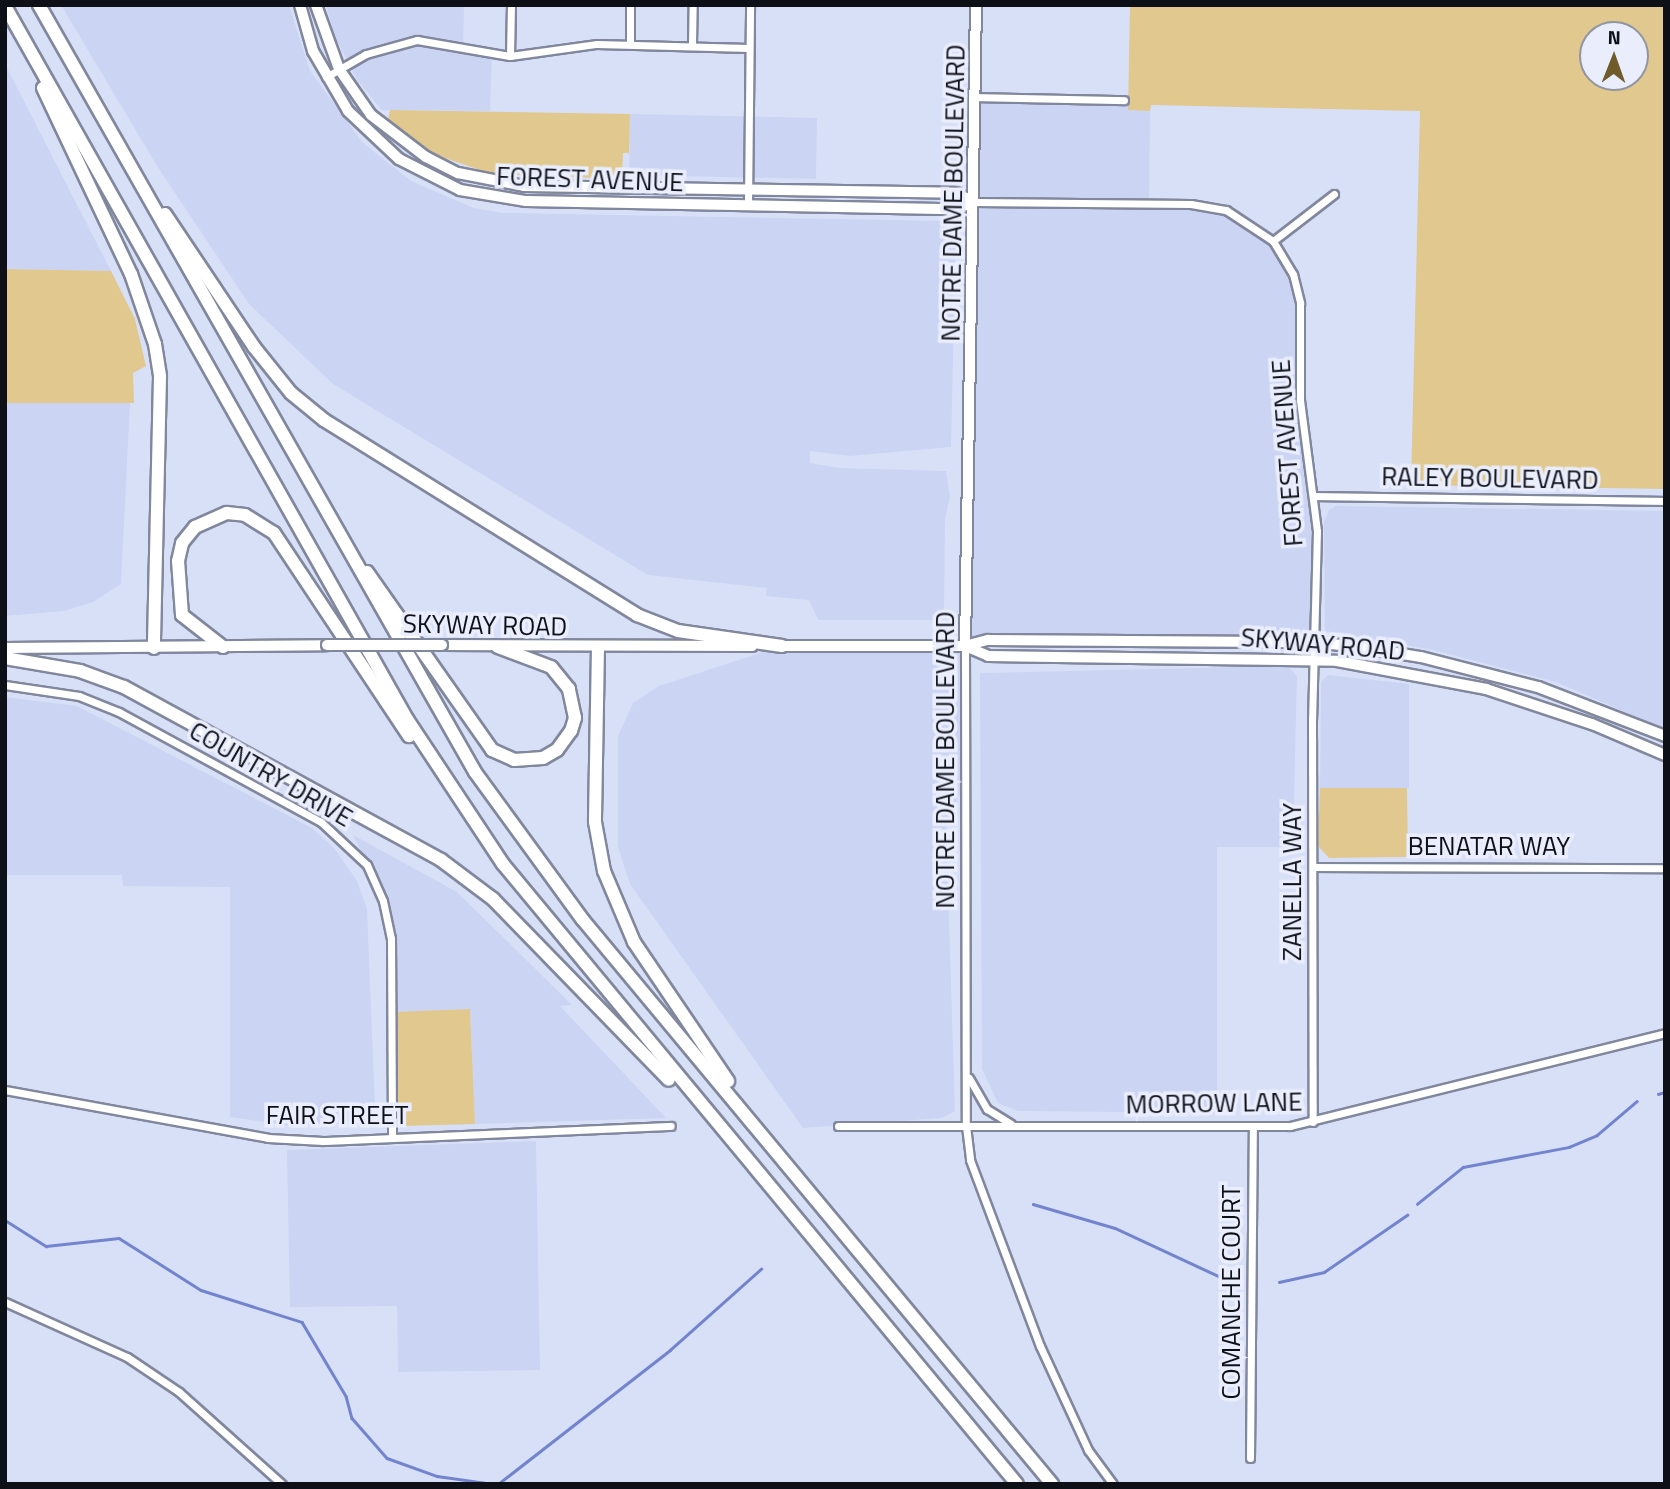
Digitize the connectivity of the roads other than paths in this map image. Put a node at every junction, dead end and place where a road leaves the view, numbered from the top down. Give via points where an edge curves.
1 (39, 5) edge
2 (300, 5) edge
3 (316, 5) edge
4 (511, 5) edge
5 (630, 5) edge
6 (693, 5) edge
7 (750, 5) edge
8 (976, 5) edge
9 (5, 6) edge
10 (629, 44) junction
11 (692, 44) junction
12 (749, 48) junction
13 (510, 56) junction
14 (34, 58) junction
15 (339, 69) junction
16 (326, 77) junction
17 (975, 97) junction
18 (1124, 100) dead end
19 (125, 157) junction
20 (748, 190) junction
21 (1334, 194) dead end
22 (974, 202) junction
23 (748, 204) junction
24 (1273, 241) junction
25 (1314, 496) junction
26 (1665, 501) edge
27 (320, 503) junction
28 (1314, 642) junction
29 (782, 646) junction
30 (965, 646) junction
31 (498, 647) junction
32 (598, 647) junction
33 (5, 648) edge
34 (154, 648) junction
35 (223, 648) junction
36 (5, 658) edge
37 (1312, 660) junction
38 (5, 685) edge
39 (1665, 736) edge
40 (1665, 755) edge
41 (449, 785) junction
42 (1313, 867) junction
43 (1665, 868) edge
44 (1665, 1033) edge
45 (967, 1068) junction
46 (5, 1090) edge
47 (1313, 1122) junction
48 (671, 1126) dead end
49 (838, 1126) dead end
50 (966, 1126) junction
51 (1018, 1126) junction
52 (1253, 1126) junction
53 (721, 1132) junction
54 (765, 1137) junction
55 (392, 1138) junction
56 (5, 1301) edge
57 (1250, 1458) dead end
58 (282, 1484) edge
59 (1017, 1484) edge
60 (1052, 1484) edge
61 (1113, 1484) edge

1 - 19 highway
2 - 16 main road, FOREST AVENUE
3 - 15 main road, FOREST AVENUE
4 - 13 street
5 - 10 street
6 - 11 street
7 - 12 street
8 - 17 main road, NOTRE DAME BOULEVARD
9 - 14 highway
10 - 11 street
10 - 13 street
11 - 12 street
12 - 20 street
13 - 15 street via 417,40 376,50
14 - 34 highway via 43,88 131,274 155,344 160,377
14 - 41 highway
15 - 16 street
15 - 20 main road, FOREST AVENUE via 371,115 392,134 458,173 524,186
16 - 23 main road, FOREST AVENUE via 348,111 399,159 460,190 526,201
17 - 18 street
17 - 22 main road, NOTRE DAME BOULEVARD
19 - 27 highway
19 - 29 highway via 254,347 291,393 324,420 637,615 678,631
20 - 22 main road, FOREST AVENUE via 956,193
20 - 23 street
21 - 24 street
22 - 23 main road, FOREST AVENUE via 954,209
22 - 24 street, FOREST AVENUE via 1207,205 1240,215
22 - 30 main road, NOTRE DAME BOULEVARD
24 - 25 street, FOREST AVENUE via 1293,274 1300,303 1300,400
25 - 26 street, RALEY BOULEVARD
25 - 28 street, FOREST AVENUE
27 - 31 highway via 492,750 514,760 543,758 557,750 571,731 575,718 569,689 551,667
27 - 54 highway via 482,782 583,920
28 - 30 main road, SKYWAY ROAD via 988,640
28 - 37 street, ZANELLA WAY
28 - 39 main road, SKYWAY ROAD via 1421,657 1487,672 1591,704
29 - 30 main road, SKYWAY ROAD
29 - 32 main road, SKYWAY ROAD
30 - 37 main road, SKYWAY ROAD via 988,656
30 - 45 street, NOTRE DAME BOULEVARD
31 - 32 main road, SKYWAY ROAD
31 - 35 main road, SKYWAY ROAD, bridge
32 - 54 highway via 596,822 612,896 634,942
33 - 34 main road, SKYWAY ROAD
34 - 35 main road, SKYWAY ROAD
35 - 41 highway via 181,615 178,561 183,543 195,527 228,513 245,515 274,533 413,742
36 - 53 highway via 80,671 124,687 441,860 493,899 692,1108
37 - 40 main road, SKYWAY ROAD via 1486,689 1592,724
37 - 42 street, ZANELLA WAY
38 - 55 street, COUNTRY DRIVE via 79,696 119,712 321,822 368,865 391,938
41 - 53 highway via 536,906
42 - 43 street, BENATAR WAY
42 - 47 street, ZANELLA WAY
44 - 47 street, MORROW LANE
45 - 50 street, NOTRE DAME BOULEVARD
45 - 51 street via 974,1093 987,1110
46 - 55 street, FAIR STREET via 268,1138
47 - 52 street, MORROW LANE
48 - 55 street, FAIR STREET
49 - 50 street, MORROW LANE
50 - 51 street, MORROW LANE
50 - 61 street, NOTRE DAME BOULEVARD via 976,1184 1040,1346 1088,1450
51 - 52 street, MORROW LANE
52 - 57 street, COMANCHE COURT
53 - 59 highway
54 - 60 highway
56 - 58 street via 127,1357 179,1392

